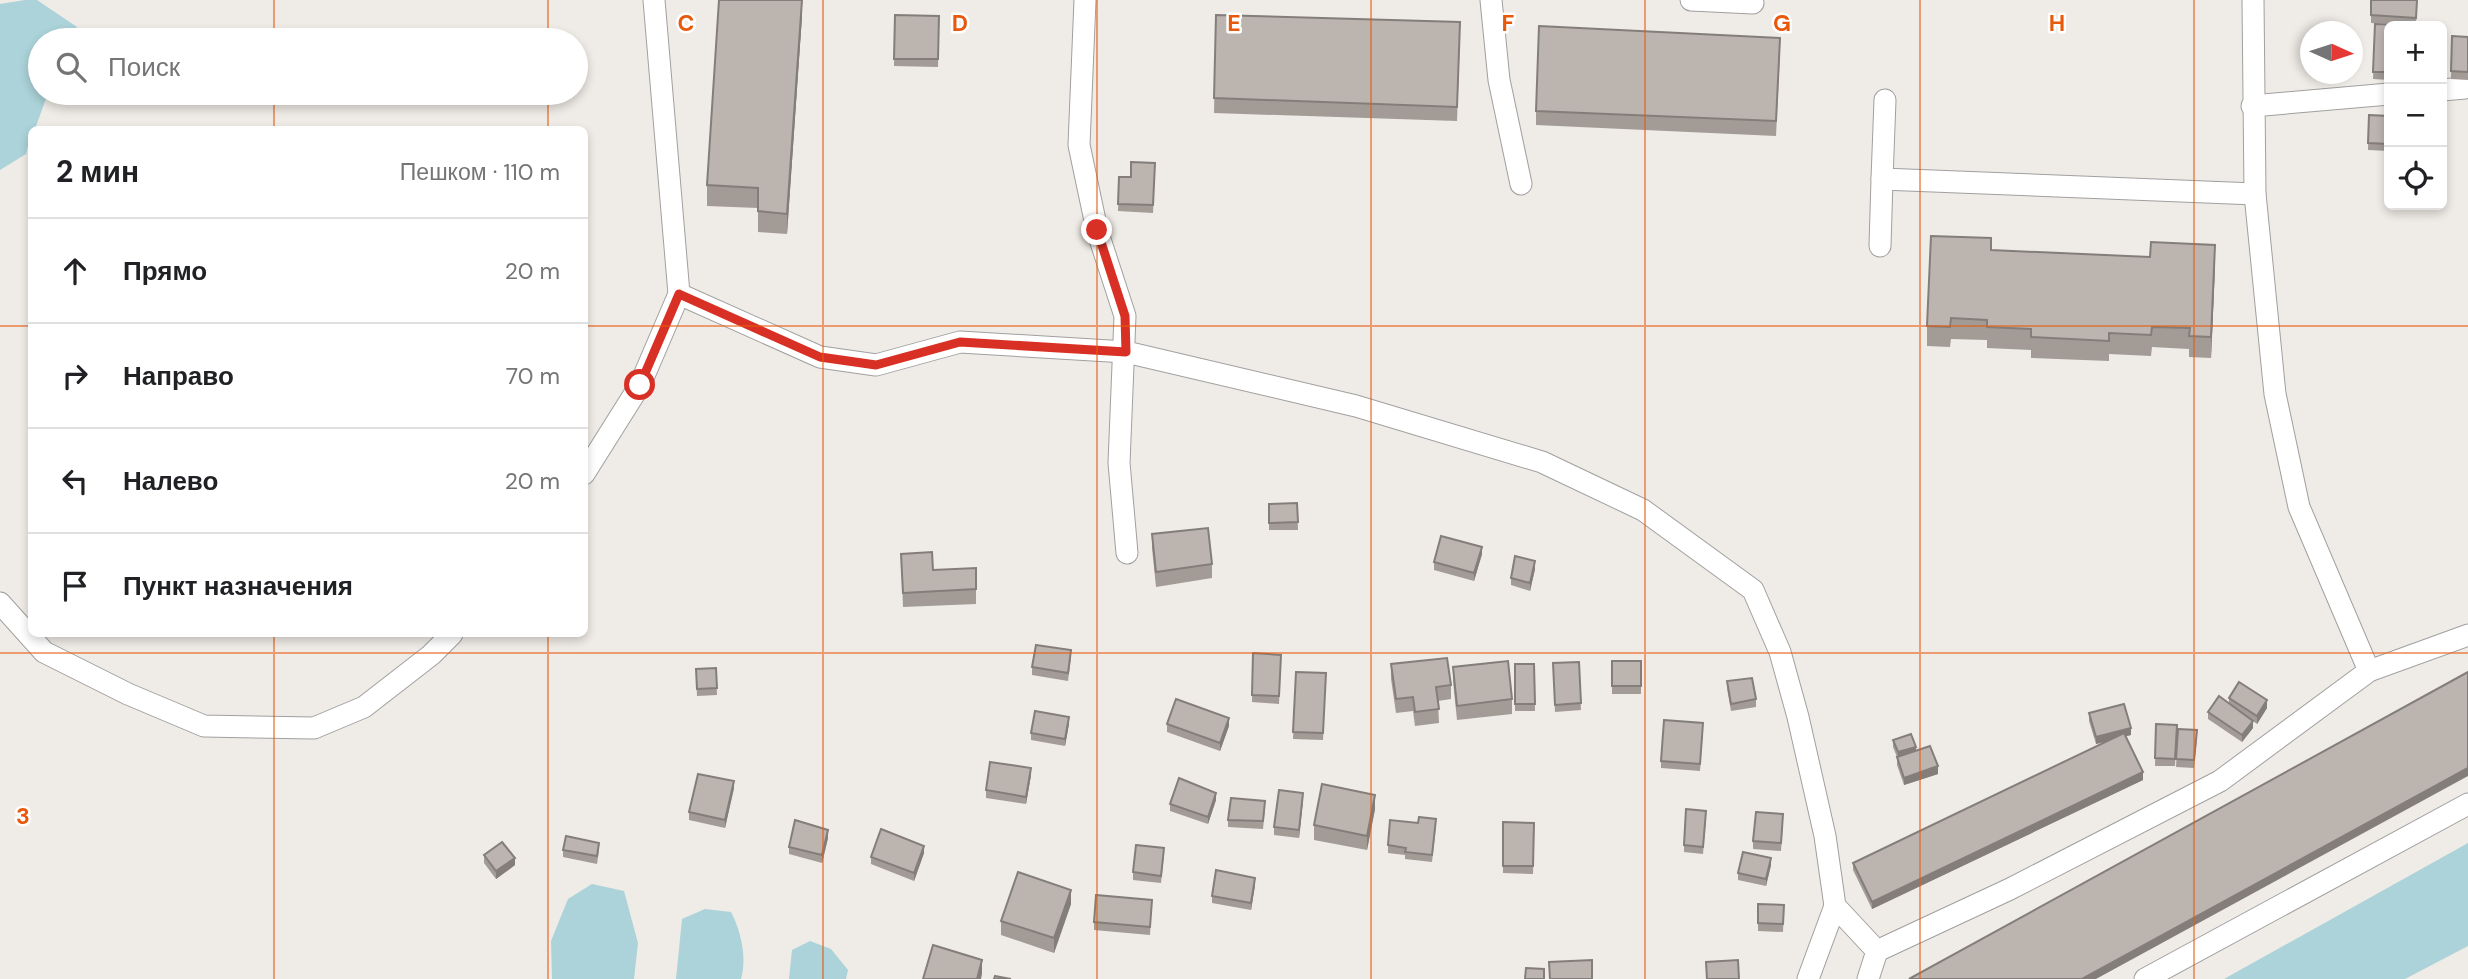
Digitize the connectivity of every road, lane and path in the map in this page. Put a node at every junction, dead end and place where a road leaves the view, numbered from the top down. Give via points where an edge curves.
1 (654, 0) edge
2 (1084, 0) edge
3 (1491, 0) edge
4 (1691, 0) edge
5 (2253, 0) edge
6 (1753, 3) dead end
7 (2465, 88) dead end
8 (2447, 90) edge
9 (2384, 94) edge
10 (1885, 100) dead end
11 (2252, 106) junction
12 (1882, 179) junction
13 (1521, 184) dead end
14 (2255, 194) junction
15 (1880, 246) dead end
16 (679, 294) junction
17 (1126, 352) junction
18 (588, 468) edge
19 (1127, 553) dead end
20 (0, 603) edge
21 (28, 634) edge
22 (2468, 635) edge
23 (31, 637) edge
24 (449, 637) edge
25 (2369, 671) junction
26 (2468, 804) edge
27 (1835, 906) junction
28 (1877, 951) junction
29 (1808, 979) edge
30 (1868, 979) edge
31 (2145, 979) edge

1 - 16 lane
2 - 17 lane via 1079,145 1097,230 1125,316
3 - 13 lane via 1499,79
4 - 6 lane
5 - 11 lane
7 - 8 lane
9 - 11 lane
10 - 12 lane
11 - 14 lane
12 - 14 lane
12 - 15 lane
14 - 25 lane via 2275,394 2299,507
16 - 17 lane via 820,357 876,365 960,342
16 - 18 lane via 640,385
17 - 19 lane via 1119,463
17 - 27 lane via 1356,406 1542,462 1643,510 1753,590 1780,652 1798,717 1825,836
20 - 21 lane
22 - 25 lane
23 - 24 lane via 44,652 204,726 314,728 364,707
25 - 28 lane via 2221,781
26 - 31 lane
27 - 28 lane
27 - 29 lane
28 - 30 lane

